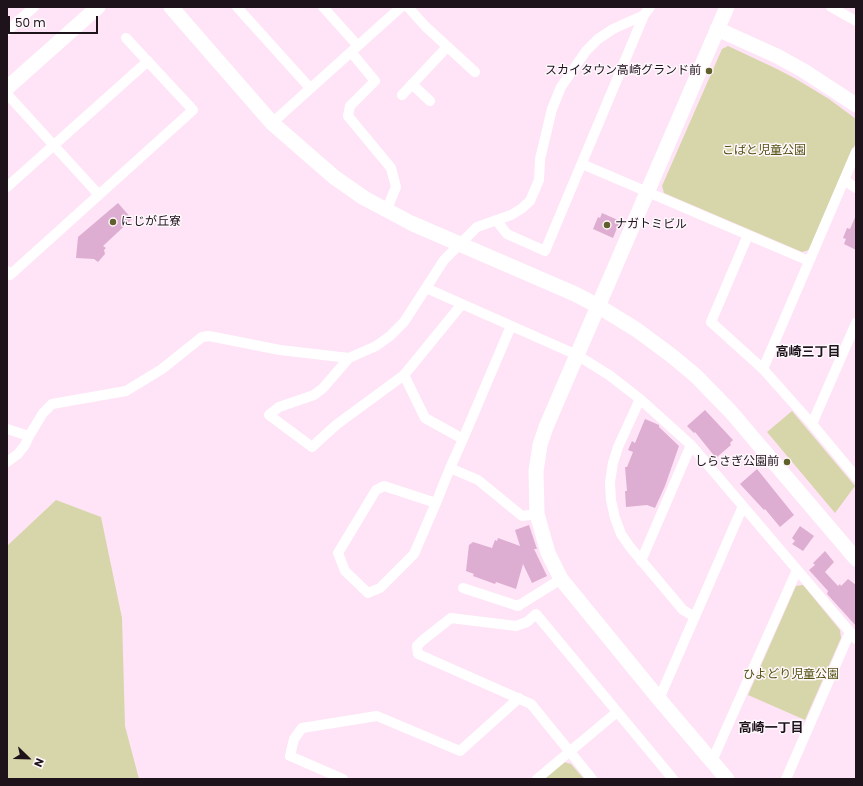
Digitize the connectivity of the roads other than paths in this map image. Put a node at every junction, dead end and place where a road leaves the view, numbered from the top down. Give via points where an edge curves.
1 (34, 7) edge
2 (98, 7) edge
3 (170, 7) edge
4 (237, 7) edge
5 (323, 7) edge
6 (401, 7) edge
7 (408, 7) edge
8 (727, 7) edge
9 (831, 7) edge
10 (647, 11) edge
11 (856, 22) edge
12 (717, 29) junction
13 (7, 31) edge
14 (126, 38) dead end
15 (447, 47) junction
16 (354, 49) junction
17 (148, 61) junction
18 (475, 72) dead end
19 (412, 84) junction
20 (7, 88) edge
21 (310, 88) junction
22 (7, 94) edge
23 (402, 95) dead end
24 (430, 101) dead end
25 (856, 105) edge
26 (272, 123) junction
27 (53, 146) junction
28 (856, 152) edge
29 (582, 164) junction
30 (844, 180) junction
31 (7, 187) edge
32 (856, 188) edge
33 (647, 192) junction
34 (99, 195) junction
35 (386, 211) junction
36 (496, 220) junction
37 (748, 235) junction
38 (809, 261) junction
39 (7, 271) edge
40 (426, 288) junction
41 (462, 304) junction
42 (598, 306) junction
43 (856, 323) edge
44 (511, 326) junction
45 (577, 355) junction
46 (349, 358) junction
47 (763, 369) junction
48 (404, 375) junction
49 (640, 399) junction
50 (812, 424) junction
51 (7, 429) edge
52 (29, 436) junction
53 (463, 439) junction
54 (691, 445) junction
55 (7, 462) edge
56 (450, 468) junction
57 (856, 478) edge
58 (436, 502) junction
59 (743, 506) junction
60 (537, 514) junction
61 (856, 559) edge
62 (641, 561) junction
63 (797, 570) junction
64 (561, 579) junction
65 (463, 588) dead end
66 (695, 617) junction
67 (853, 636) edge
68 (519, 698) junction
69 (659, 699) junction
70 (617, 712) junction
71 (570, 751) junction
72 (712, 761) junction
73 (320, 774) edge
74 (343, 779) edge
75 (537, 779) edge
76 (592, 779) edge
77 (673, 779) edge
78 (727, 779) edge
79 (786, 779) edge

1 - 13 street
2 - 20 street
3 - 26 street
4 - 21 street
5 - 16 street
6 - 16 street
7 - 15 street
8 - 12 street
9 - 11 street
10 - 29 street
10 - 36 street via 605,34 586,52 556,98 540,159 536,191 522,209
12 - 25 street via 777,56
12 - 33 street
14 - 17 street
15 - 18 street
15 - 19 street
16 - 21 street
16 - 35 street via 375,81 350,106 348,116 391,168 396,187
17 - 27 street
17 - 34 street via 193,110
19 - 23 street
19 - 24 street
21 - 26 street
22 - 27 street
26 - 35 street via 334,177
27 - 31 street
27 - 34 street
28 - 30 street
29 - 33 street
29 - 36 street via 545,251 506,234
30 - 32 street
30 - 38 street
33 - 37 street
33 - 42 street
34 - 39 street via 10,275
35 - 42 street
36 - 40 street via 477,227 444,260
37 - 38 street
37 - 47 street via 711,322
38 - 47 street
40 - 41 street
40 - 46 street via 396,330 376,346
41 - 44 street
41 - 48 street
42 - 45 street
42 - 61 street via 672,356 712,391
43 - 50 street
44 - 45 street
44 - 53 street
45 - 49 street
45 - 60 street via 540,445 536,471
46 - 48 street via 323,388 279,407 269,415 312,447 336,425
46 - 52 street via 202,337 162,369 126,391 52,404
47 - 50 street
48 - 53 street via 424,418
49 - 54 street
49 - 62 street via 618,448 610,482 611,500 621,534
50 - 57 street
51 - 52 street
52 - 55 street via 18,454
53 - 56 street
54 - 59 street
54 - 62 street
56 - 58 street
56 - 60 street via 478,480 522,516
58 - 58 street via 414,554 380,588 368,593 345,571 338,553 376,490 384,486
59 - 63 street
59 - 66 street
60 - 64 street via 548,553
62 - 66 street via 683,610
63 - 67 street
63 - 72 street
64 - 65 street via 518,606
64 - 69 street
66 - 69 street
67 - 79 street
68 - 70 street via 418,654 417,646 451,618 516,626 527,622 536,614
68 - 71 street via 531,704
68 - 73 street via 460,751 377,716 302,728 294,739 290,756
69 - 72 street
70 - 71 street
70 - 77 street
71 - 75 street
71 - 76 street
72 - 78 street
73 - 74 street

